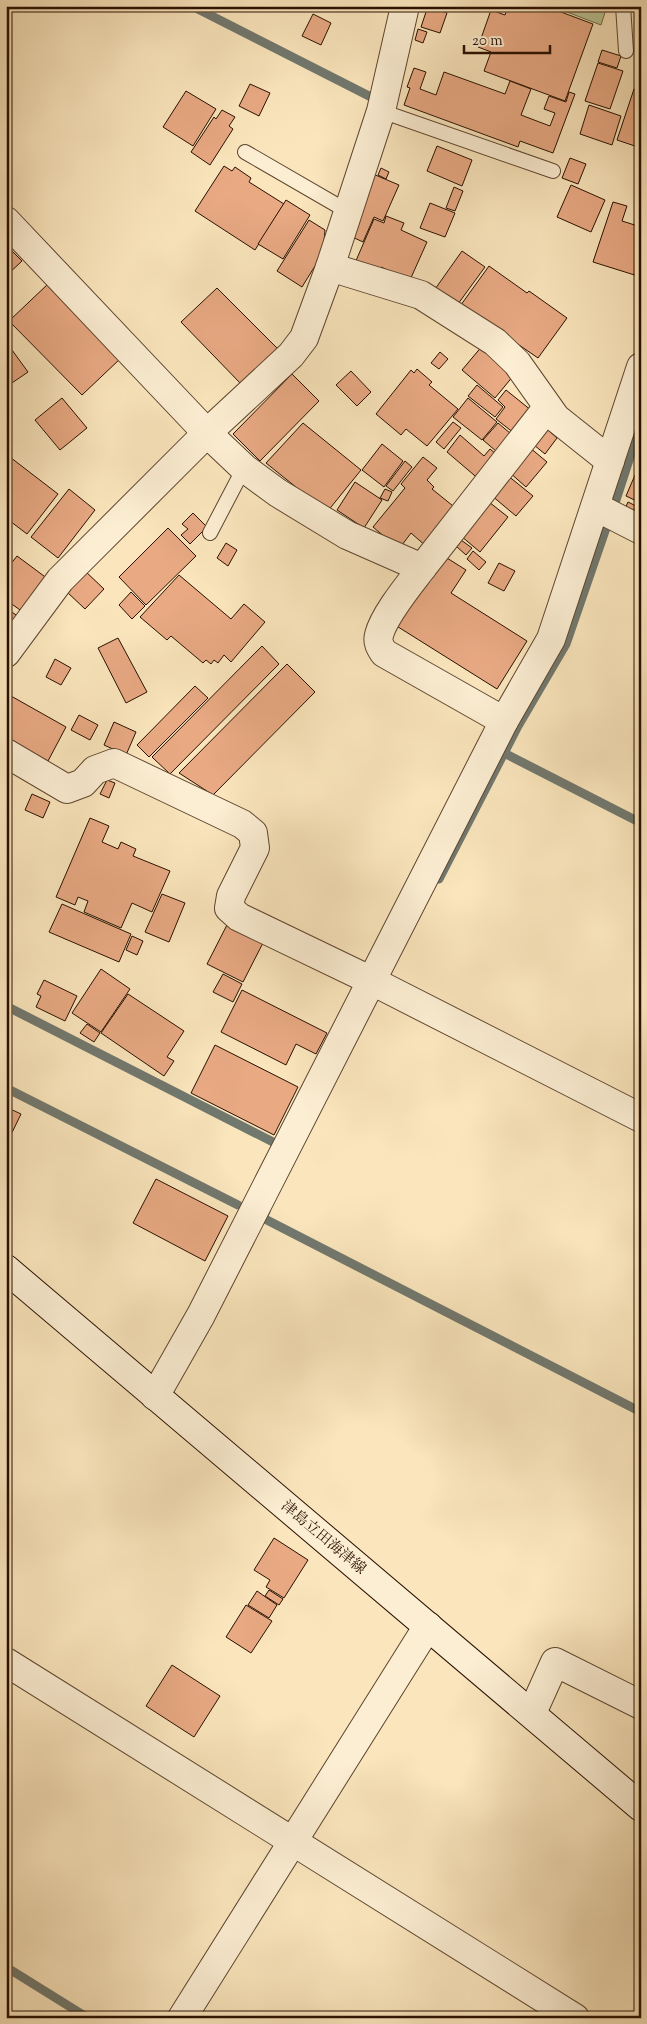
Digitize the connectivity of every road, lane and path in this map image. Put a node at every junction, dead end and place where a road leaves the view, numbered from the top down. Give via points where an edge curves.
1 (405, 6) edge
2 (623, 6) edge
3 (626, 51) dead end
4 (381, 111) junction
5 (245, 152) dead end
6 (553, 171) dead end
7 (347, 211) junction
8 (6, 221) edge
9 (330, 267) junction
10 (641, 367) edge
11 (547, 408) junction
12 (207, 433) junction
13 (610, 461) junction
14 (244, 468) junction
15 (596, 507) junction
16 (641, 530) edge
17 (210, 533) dead end
18 (422, 568) junction
19 (6, 653) edge
20 (504, 721) junction
21 (6, 753) edge
22 (370, 980) junction
23 (641, 1118) edge
24 (6, 1269) edge
25 (155, 1396) junction
26 (428, 1626) junction
27 (6, 1662) edge
28 (641, 1706) edge
29 (532, 1713) junction
30 (641, 1806) edge
31 (292, 1841) junction
32 (182, 2018) edge
33 (575, 2018) edge

1 - 4 street
2 - 3 lane
4 - 6 lane
4 - 7 street
5 - 7 lane
7 - 9 street
8 - 12 street
9 - 11 street via 421,295 495,342 518,363
9 - 12 street via 304,338 291,355
10 - 13 street
11 - 13 street
11 - 18 street
12 - 14 street
12 - 19 street via 60,580
13 - 15 street
14 - 17 lane
14 - 18 street via 347,535
15 - 16 street
15 - 20 street via 551,639
18 - 20 street via 386,620 379,636 379,646 384,653
20 - 22 street
21 - 22 street via 67,789 83,783 95,770 114,763 242,824 253,833 255,848 231,896 230,908 239,917
22 - 23 street
22 - 25 street via 201,1315
24 - 25 street, 津島立田海津線
25 - 26 street, 津島立田海津線
26 - 29 street, 津島立田海津線
26 - 31 street
27 - 31 street
28 - 29 street via 555,1662
29 - 30 street, 津島立田海津線
31 - 32 street
31 - 33 street

